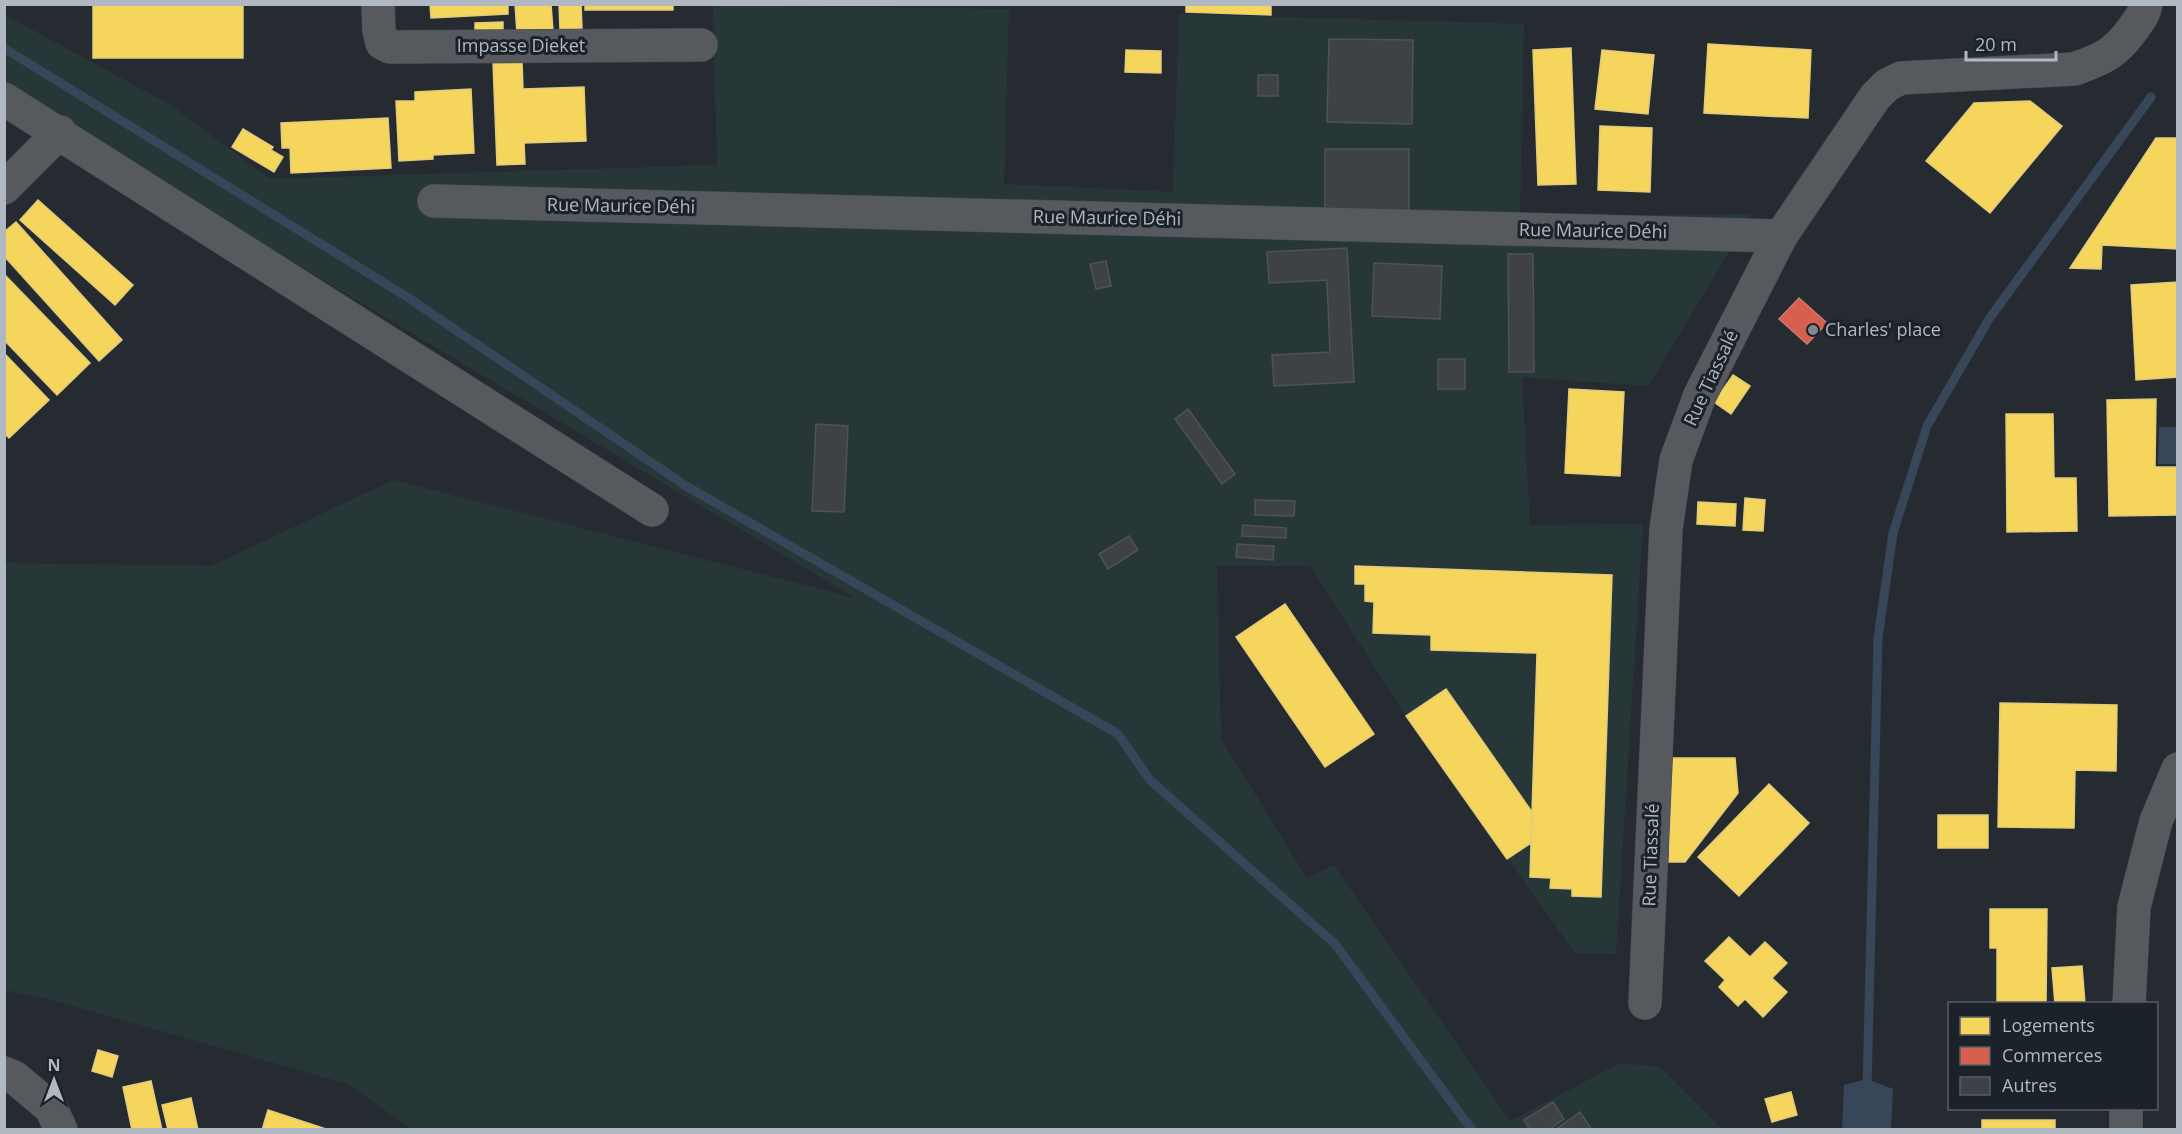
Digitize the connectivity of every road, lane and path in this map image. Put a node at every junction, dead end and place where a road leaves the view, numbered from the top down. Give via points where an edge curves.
1 (378, 4) edge
2 (2146, 4) edge
3 (701, 45) dead end
4 (4, 99) edge
5 (60, 132) junction
6 (4, 188) edge
7 (434, 201) dead end
8 (1781, 236) junction
9 (652, 510) dead end
10 (2178, 769) edge
11 (2129, 1002) edge
12 (1645, 1003) dead end
13 (4, 1073) edge
14 (2126, 1110) edge
15 (62, 1130) edge
16 (2126, 1130) edge

1 - 3 street, Impasse Dieket via 382,44 390,48
2 - 8 street, Rue Tiassalé via 2122,45 2098,61 2074,69 1901,78 1887,84
4 - 5 street
5 - 6 street
5 - 9 street
7 - 8 street, Rue Maurice Déhi
8 - 12 street, Rue Tiassalé via 1700,395 1676,460 1666,529
10 - 11 street via 2156,821 2134,907
13 - 15 street via 51,1108
14 - 16 street

